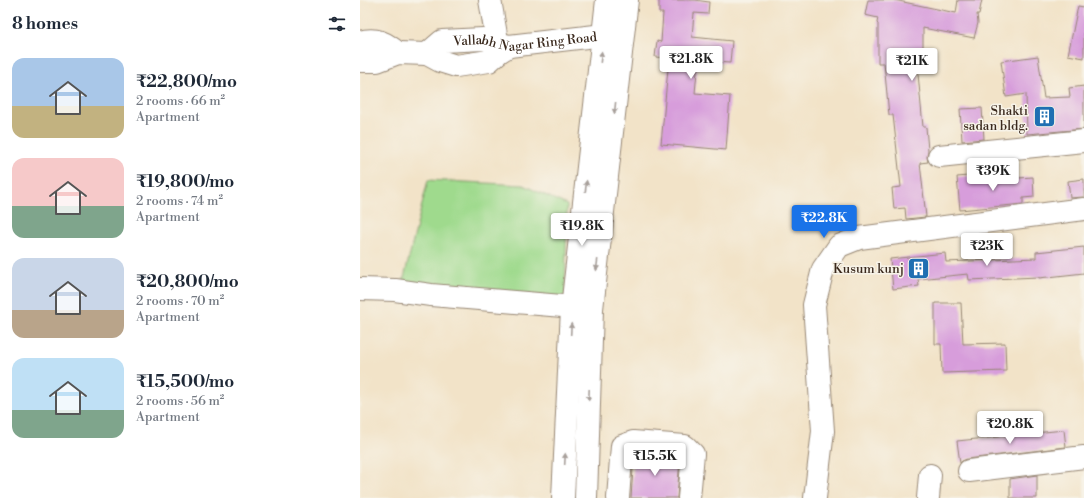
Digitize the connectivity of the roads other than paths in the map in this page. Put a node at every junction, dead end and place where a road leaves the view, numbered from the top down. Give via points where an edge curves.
1 (490, 0) edge
2 (607, 0) edge
3 (627, 0) edge
4 (614, 34) junction
5 (360, 42) edge
6 (502, 47) junction
7 (398, 53) junction
8 (360, 61) edge
9 (1084, 141) edge
10 (939, 156) dead end
11 (1084, 209) edge
12 (360, 289) edge
13 (582, 308) junction
14 (1084, 457) edge
15 (968, 471) dead end
16 (930, 475) dead end
17 (563, 498) edge
18 (586, 498) edge
19 (618, 498) edge
20 (689, 498) edge
21 (815, 498) edge
22 (928, 498) edge

1 - 6 street
2 - 4 street
3 - 4 street
4 - 6 street, Vallabh Nagar Ring Road
4 - 13 street
5 - 7 street via 378,41
6 - 7 street via 489,61 456,66 427,54
7 - 8 street via 377,61
9 - 10 street
11 - 21 street via 859,238 840,246 823,269 814,306 823,431
12 - 13 street
17 -> 13 street
13 -> 18 street
14 - 15 street
16 - 22 street
19 - 20 street via 622,446 633,442 685,446 693,454

